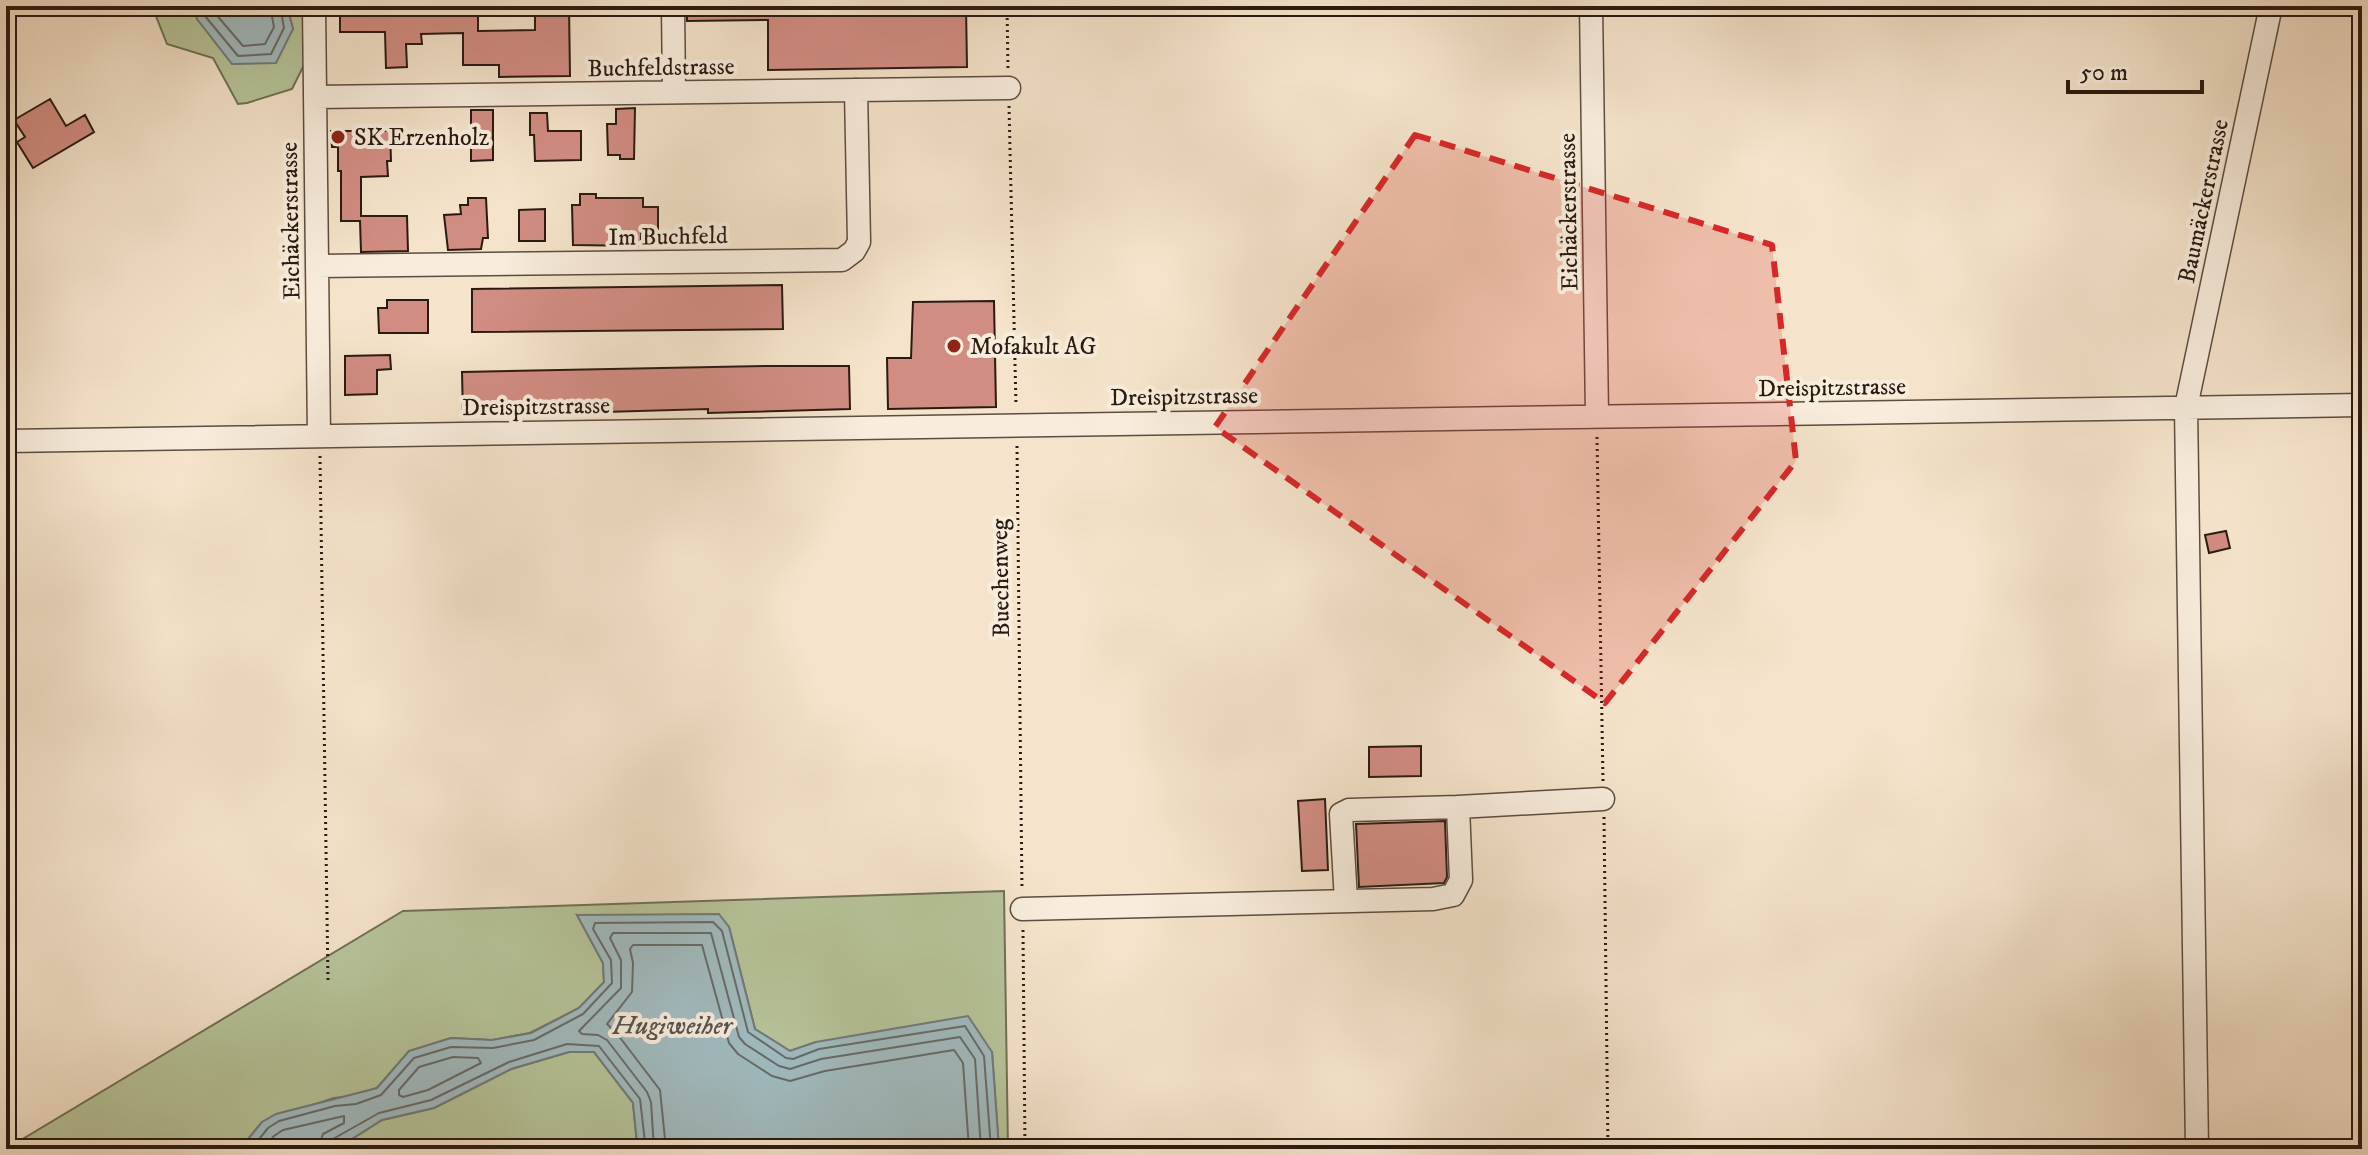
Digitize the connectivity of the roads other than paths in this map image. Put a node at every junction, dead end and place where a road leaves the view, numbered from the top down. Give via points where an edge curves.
1 (314, 6) edge
2 (673, 6) edge
3 (1591, 6) edge
4 (2271, 6) edge
5 (1009, 88) road end
6 (856, 90) junction
7 (674, 92) junction
8 (315, 97) junction
9 (317, 266) junction
10 (2362, 405) edge
11 (2186, 407) junction
12 (1597, 416) junction
13 (319, 436) junction
14 (6, 441) edge
15 (1603, 799) dead end
16 (1458, 807) junction
17 (1346, 901) junction
18 (1022, 909) road end
19 (2197, 1149) edge

1 - 8 street, Eichäckerstrasse
2 - 7 street
3 - 12 street, Eichäckerstrasse
4 - 11 street, Baumäckerstrasse
5 - 6 street, Buchfeldstrasse
6 - 7 street, Buchfeldstrasse
6 - 9 street, Im Buchfeld via 859,242 842,260
7 - 8 street, Buchfeldstrasse
8 - 9 street, Eichäckerstrasse
9 - 13 street, Eichäckerstrasse
10 - 11 street, Dreispitzstrasse
11 - 12 street, Dreispitzstrasse
11 - 19 street, Baumäckerstrasse
12 - 13 street, Dreispitzstrasse
13 - 14 street, Dreispitzstrasse
15 - 16 street
16 - 17 street via 1461,880 1453,895
16 - 17 street via 1341,814
17 - 18 street

